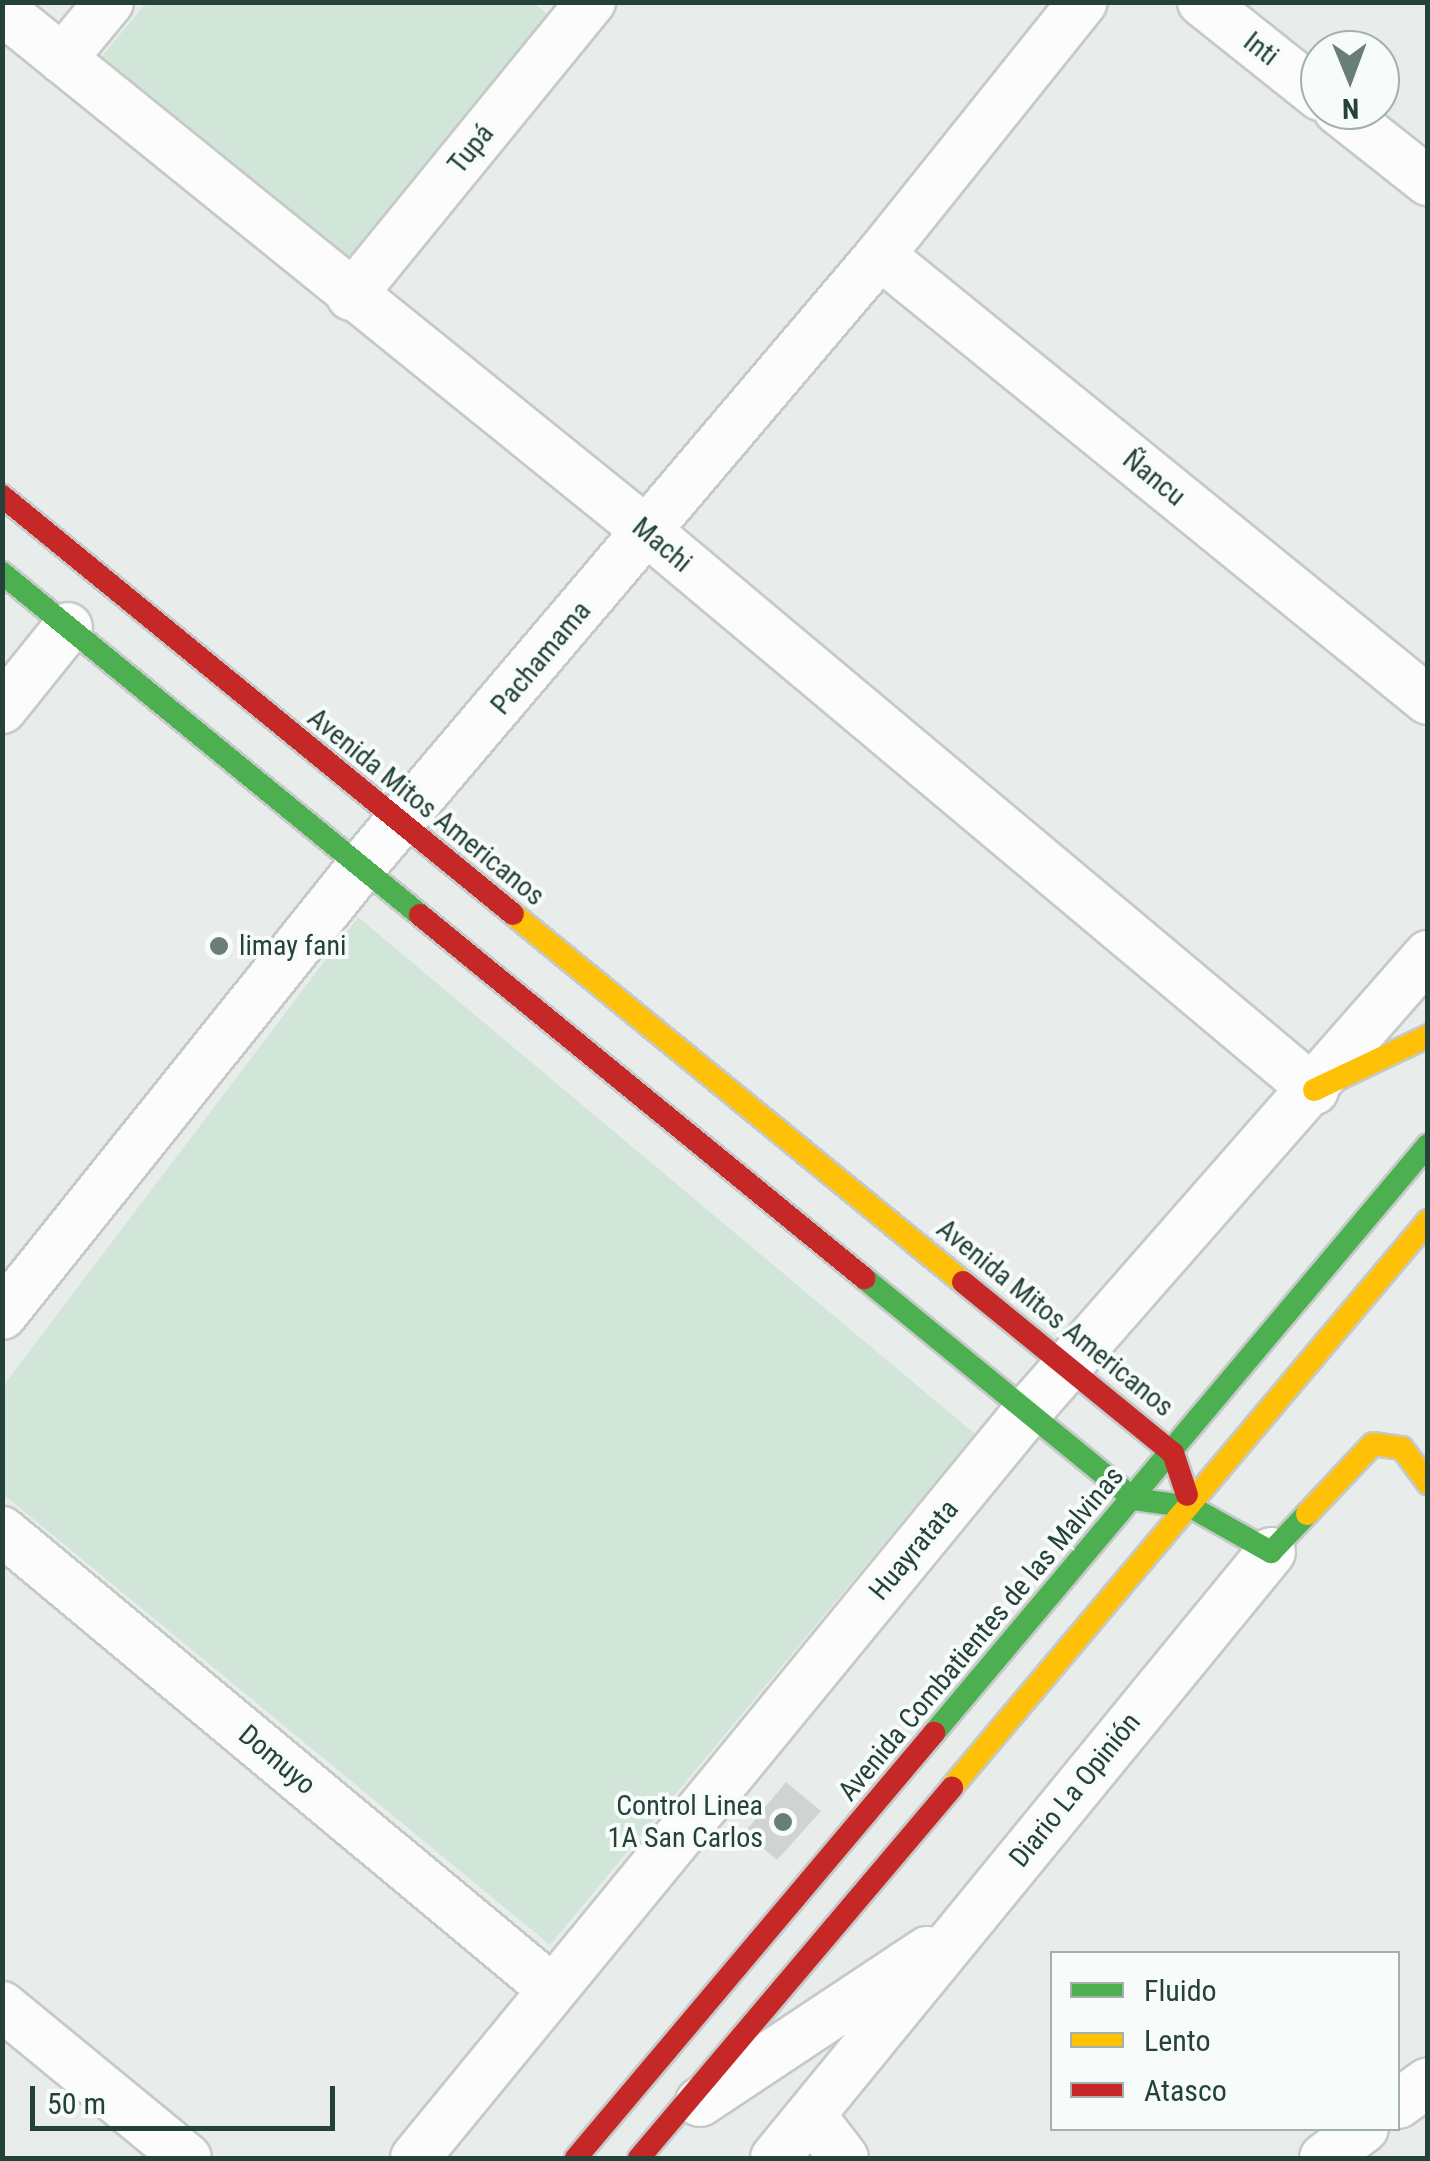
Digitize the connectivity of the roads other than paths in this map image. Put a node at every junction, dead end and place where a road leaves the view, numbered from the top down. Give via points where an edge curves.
1 (109, 2) edge
2 (1082, 2) edge
3 (1202, 2) edge
4 (578, 7) edge
5 (2, 10) edge
6 (62, 59) junction
7 (1300, 80) edge
8 (1364, 130) edge
9 (1427, 178) edge
10 (880, 255) junction
11 (350, 296) junction
12 (2, 496) edge
13 (648, 532) junction
14 (2, 574) edge
15 (68, 627) junction
16 (1428, 700) edge
17 (2, 709) edge
18 (399, 825) junction
19 (360, 867) junction
20 (1428, 954) edge
21 (1428, 1036) edge
22 (1314, 1090) junction
23 (1428, 1146) edge
24 (1428, 1222) edge
25 (2, 1315) edge
26 (1068, 1366) junction
27 (1028, 1411) junction
28 (1173, 1453) junction
29 (1428, 1482) edge
30 (1134, 1499) junction
31 (1191, 1507) junction
32 (2, 1530) edge
33 (1271, 1552) junction
34 (957, 1933) junction
35 (552, 1988) junction
36 (2, 2006) edge
37 (1428, 2082) edge
38 (1400, 2103) edge
39 (811, 2115) junction
40 (1360, 2131) edge
41 (652, 2143) edge
42 (186, 2158) edge
43 (415, 2158) edge
44 (576, 2158) edge
45 (775, 2158) edge
46 (844, 2158) edge
47 (1324, 2158) edge

1 - 6 street
2 - 10 street, Pachamama
3 - 7 street, Inti
4 - 11 street, Tupá
5 - 6 street, Machi
6 - 11 street, Machi
8 - 9 street
10 - 13 street, Pachamama
10 - 16 street, Ñancu
11 - 13 street, Machi
12 - 18 street, Avenida Mitos Americanos
13 - 18 street, Pachamama
13 - 22 street, Machi
14 - 15 street
15 - 17 street
15 - 19 street
18 - 19 street, Pachamama
18 - 26 street, Avenida Mitos Americanos
19 - 25 street, Pachamama
19 - 27 street
20 - 22 street, Huayratata
21 - 22 street
22 - 26 street, Huayratata
23 - 28 street, Avenida Combatientes de las Malvinas
24 - 31 street
26 - 27 street, Huayratata
26 - 28 street, Avenida Mitos Americanos
27 - 30 street
27 - 35 street, Huayratata
28 - 30 street, Avenida Combatientes de las Malvinas
28 - 31 street, Avenida Mitos Americanos
29 - 33 street, Diario La Opinión via 1390,1442 1365,1449
30 - 31 street
30 - 44 street, Avenida Combatientes de las Malvinas
31 - 33 street
31 - 41 street
32 - 35 street, Domuyo
33 - 34 street, Diario La Opinión
34 - 39 street, Diario La Opinión
34 - 41 street via 829,2011
35 - 43 street, Huayratata
36 - 42 street
37 - 38 street
39 - 45 street, Diario La Opinión
39 - 46 street
40 - 47 street

